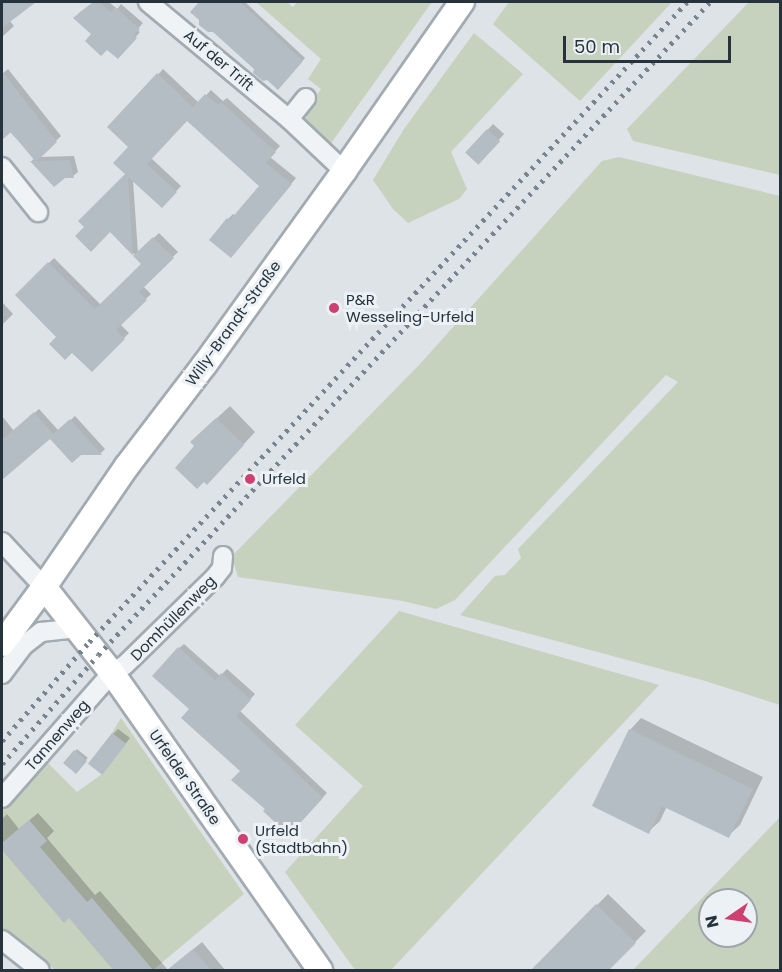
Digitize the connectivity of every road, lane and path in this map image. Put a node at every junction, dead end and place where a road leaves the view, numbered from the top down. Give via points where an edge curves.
1 (148, 2) edge
2 (462, 2) edge
3 (306, 98) dead end
4 (289, 119) junction
5 (2, 167) edge
6 (344, 171) junction
7 (38, 212) dead end
8 (2, 542) edge
9 (223, 556) dead end
10 (44, 587) junction
11 (78, 628) junction
12 (2, 644) edge
13 (112, 673) junction
14 (2, 674) edge
15 (2, 798) edge
16 (2, 940) edge
17 (40, 970) edge
18 (320, 970) edge

1 - 4 street, Auf der Trift
2 - 6 main road, Willy-Brandt-Straße
3 - 4 street
4 - 6 street, Auf der Trift
5 - 7 street
6 - 10 main road, Willy-Brandt-Straße via 126,466
8 - 10 street
9 - 13 street, Domhüllenweg via 222,568 215,578
10 - 11 main road, Urfelder Straße
10 - 12 main road, Willy-Brandt-Straße
11 - 13 main road, Urfelder Straße
11 - 14 street via 41,632 23,646
13 - 15 street, Tannenweg
13 - 18 main road, Urfelder Straße
16 - 17 street

